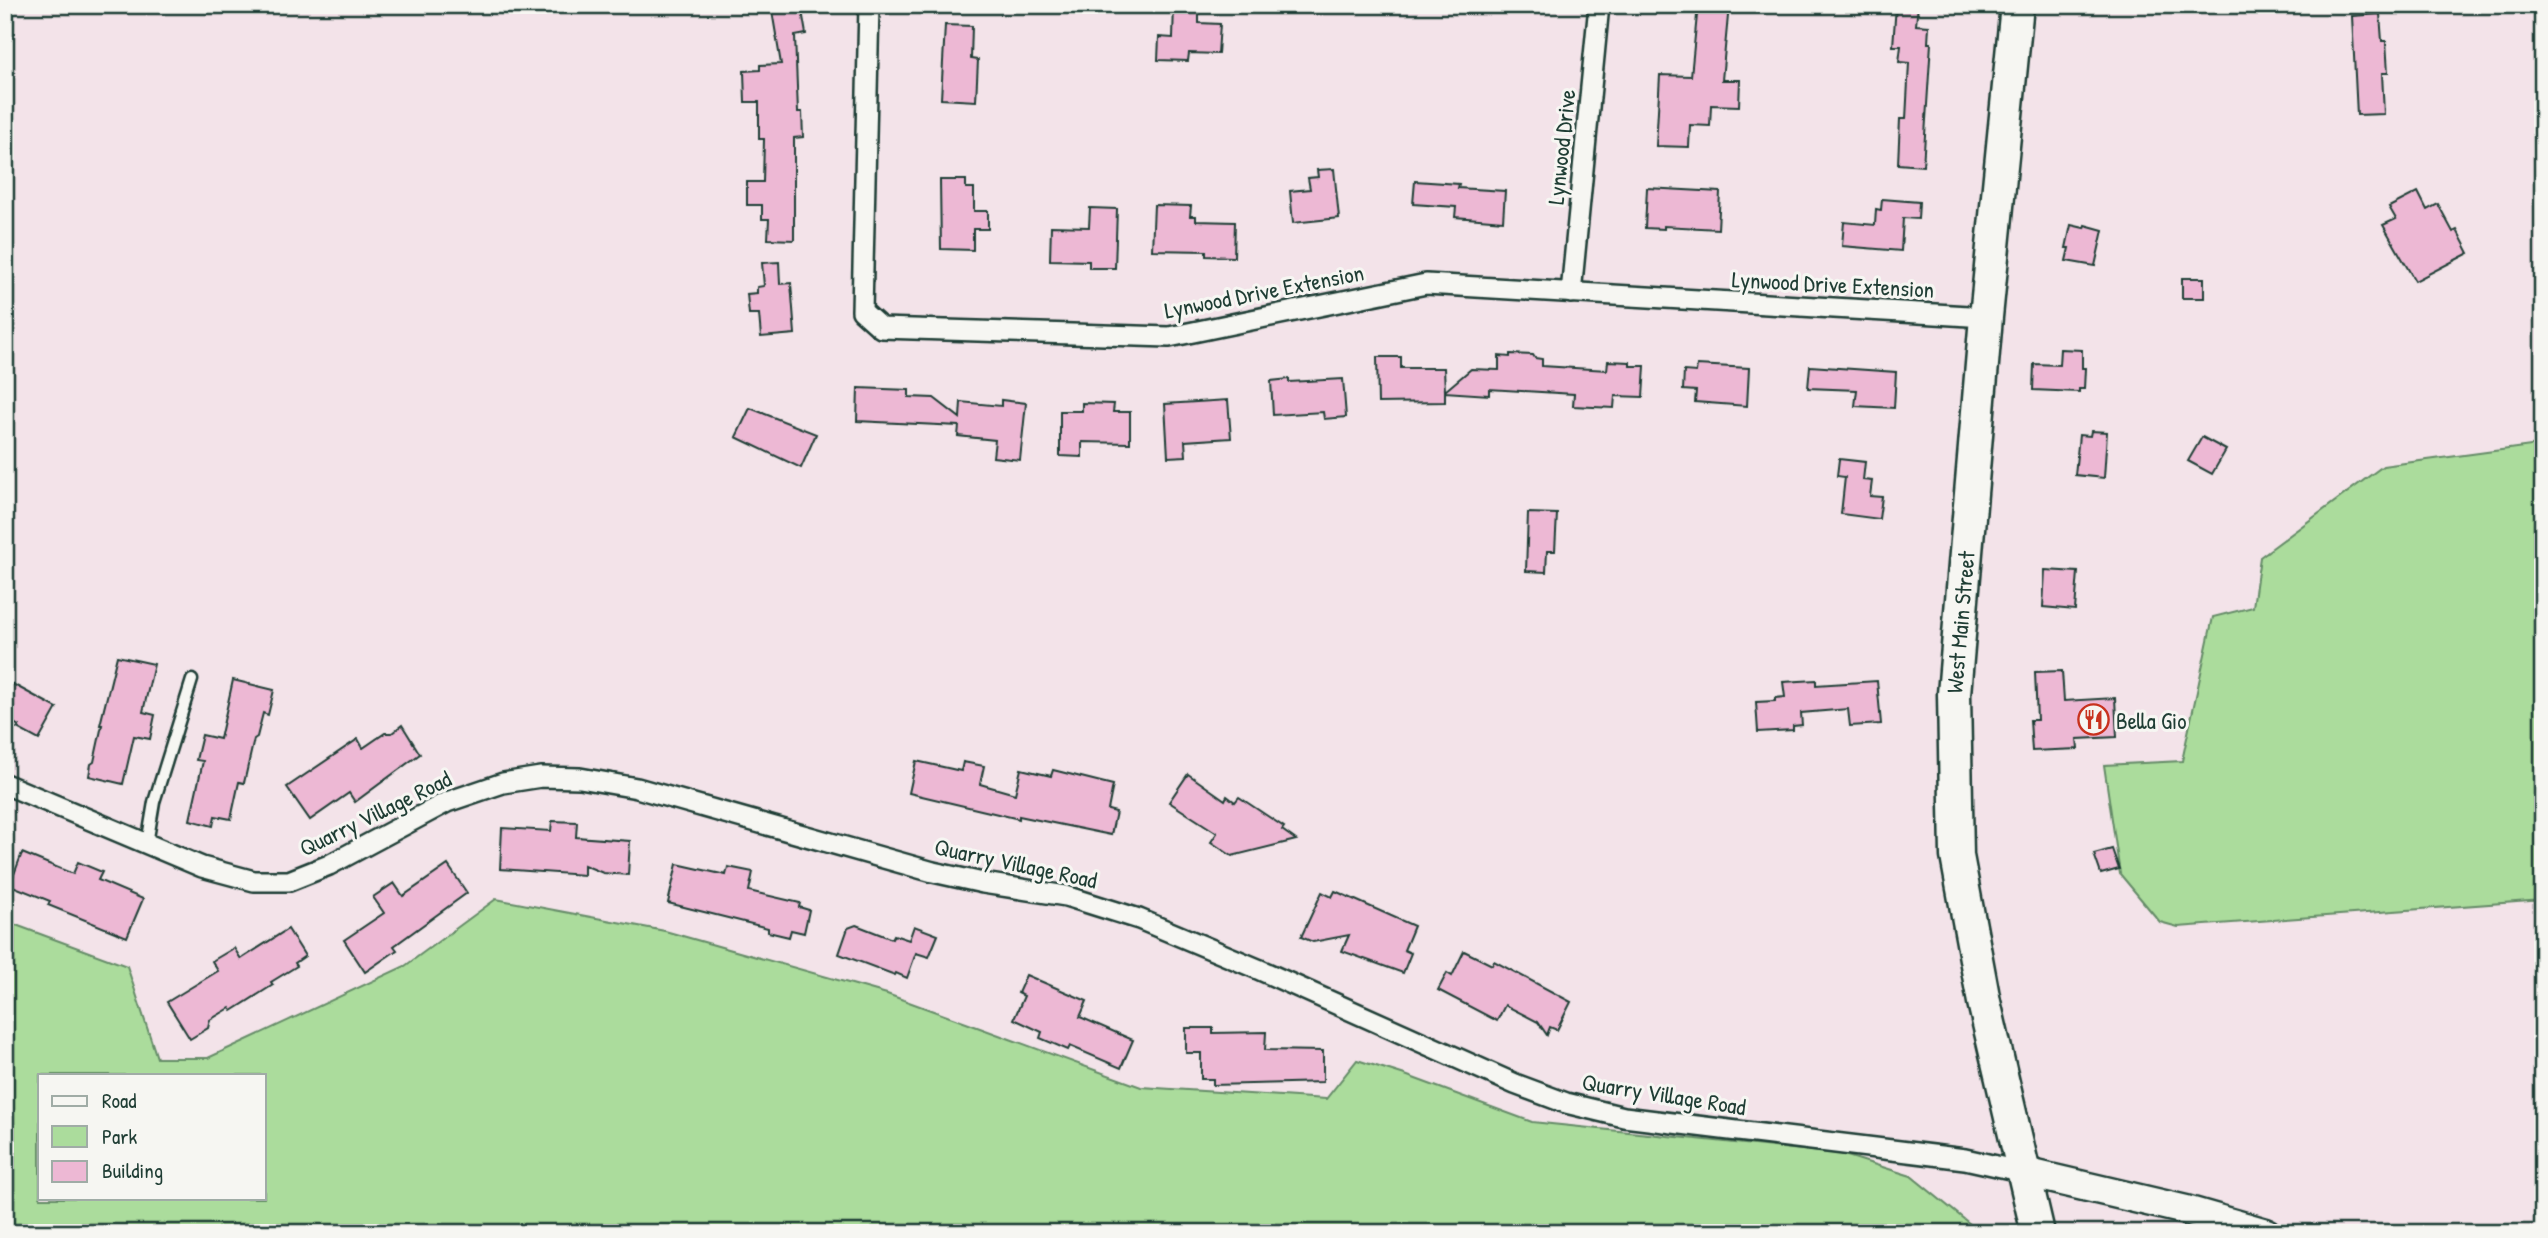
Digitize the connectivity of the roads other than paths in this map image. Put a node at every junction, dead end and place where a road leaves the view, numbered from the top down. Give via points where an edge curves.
1 (869, 5) edge
2 (1599, 5) edge
3 (2018, 5) edge
4 (1571, 293) junction
5 (1986, 317) junction
6 (192, 680) dead end
7 (5, 784) edge
8 (147, 844) junction
9 (2024, 1172) junction
10 (2038, 1233) edge
11 (2266, 1233) edge

1 - 4 street, Lynwood Drive Extension via 862,311 881,328 1169,337 1426,284
2 - 4 street, Lynwood Drive
3 - 5 main road, West Main Street
4 - 5 street, Lynwood Drive Extension
5 - 9 main road, West Main Street via 1954,694 1957,856 1984,1002
6 - 8 lane via 154,802
7 - 8 street, Quarry Village Road
8 - 9 street, Quarry Village Road via 202,867 254,881 289,881 329,865 447,802 503,783 541,777 591,780 636,788 933,872 1107,907 1566,1103 1623,1117 1965,1159
9 - 10 main road, West Main Street
9 - 11 main road

